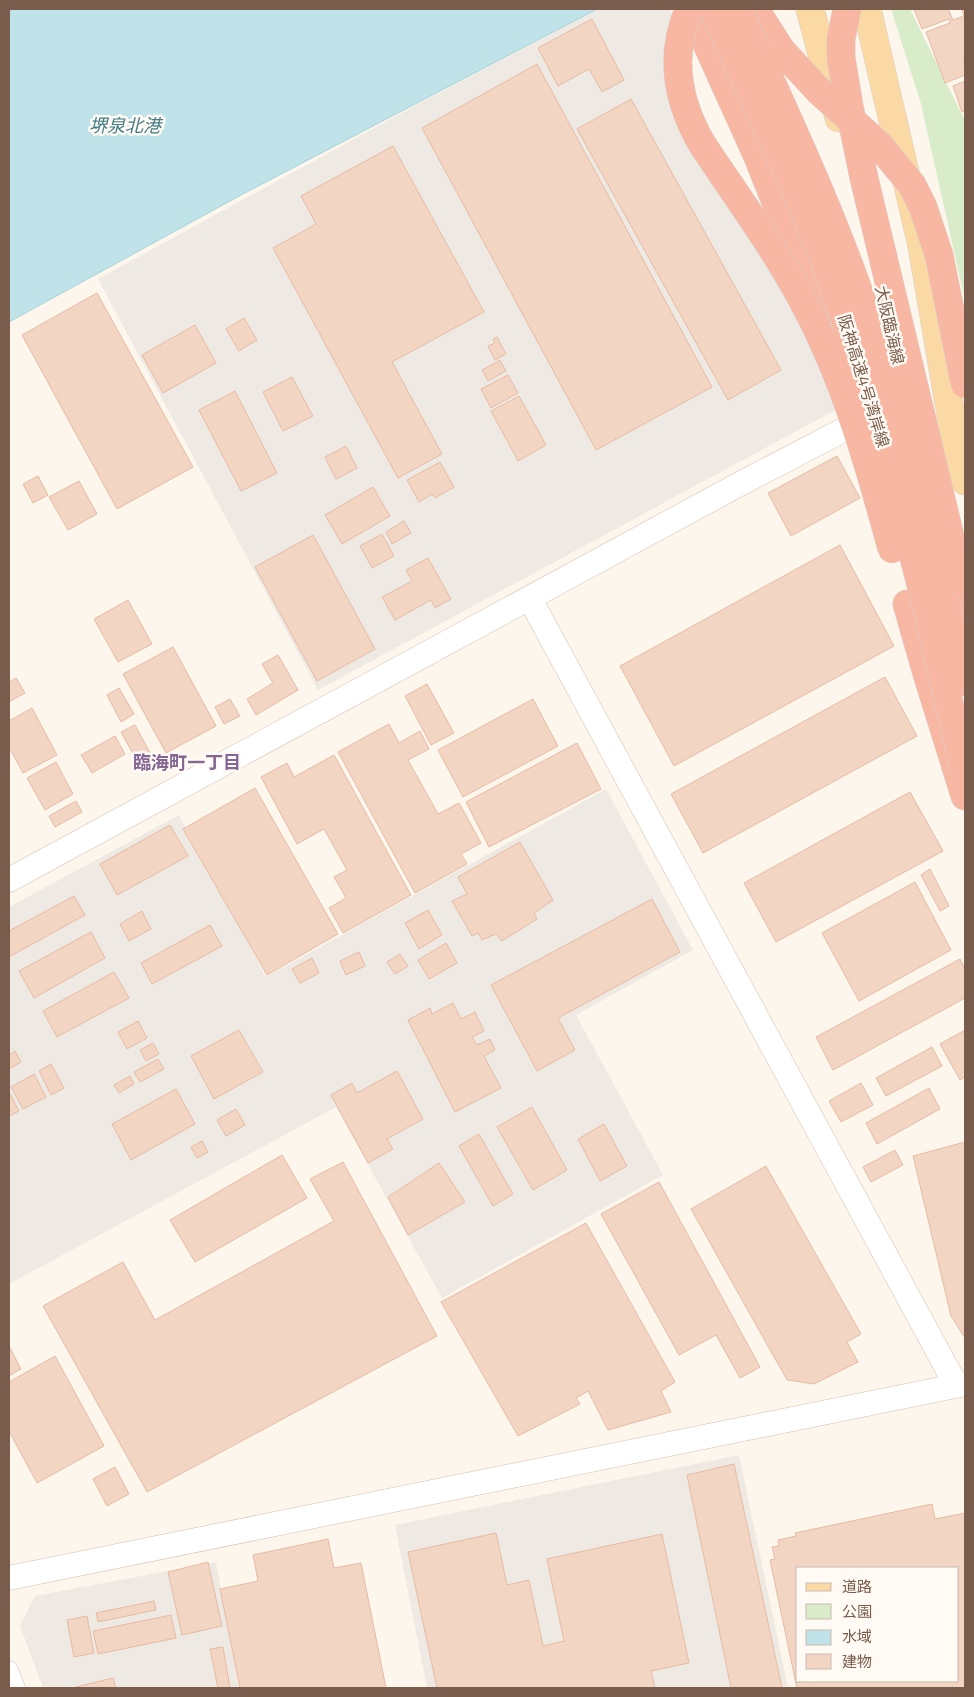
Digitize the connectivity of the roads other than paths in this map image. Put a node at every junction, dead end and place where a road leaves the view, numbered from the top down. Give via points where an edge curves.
1 (690, 9) edge
2 (713, 9) edge
3 (738, 9) edge
4 (755, 9) edge
5 (810, 9) edge
6 (847, 9) edge
7 (867, 9) edge
8 (965, 384) edge
9 (907, 399) junction
10 (861, 420) junction
11 (965, 482) edge
12 (530, 598) junction
13 (965, 608) edge
14 (965, 642) edge
15 (965, 682) edge
16 (965, 746) edge
17 (965, 771) edge
18 (965, 796) edge
19 (9, 880) edge
20 (961, 1385) edge
21 (9, 1578) edge
22 (9, 1670) edge
23 (16, 1688) edge

1 - 10 highway via 780,211
1 - 18 highway, bridge via 679,40 677,62 683,105 702,144 805,304 839,380 868,461 927,674
2 - 17 highway, 阪神高速4号湾岸線, bridge via 798,196 854,346 881,432
3 - 15 highway, 阪神高速4号湾岸線, bridge via 846,257 875,339 901,427
4 - 8 highway, bridge via 798,70 879,145 912,185 924,207 934,238
5 - 9 main road, 大阪臨海線 via 876,261
6 - 13 highway, bridge via 841,58 849,106
7 - 11 main road via 922,246
9 - 10 street
9 - 14 main road, 大阪臨海線
10 - 12 street
10 - 16 main road via 910,594 953,692
12 - 19 street
12 - 20 street
20 - 21 street
22 - 23 street

